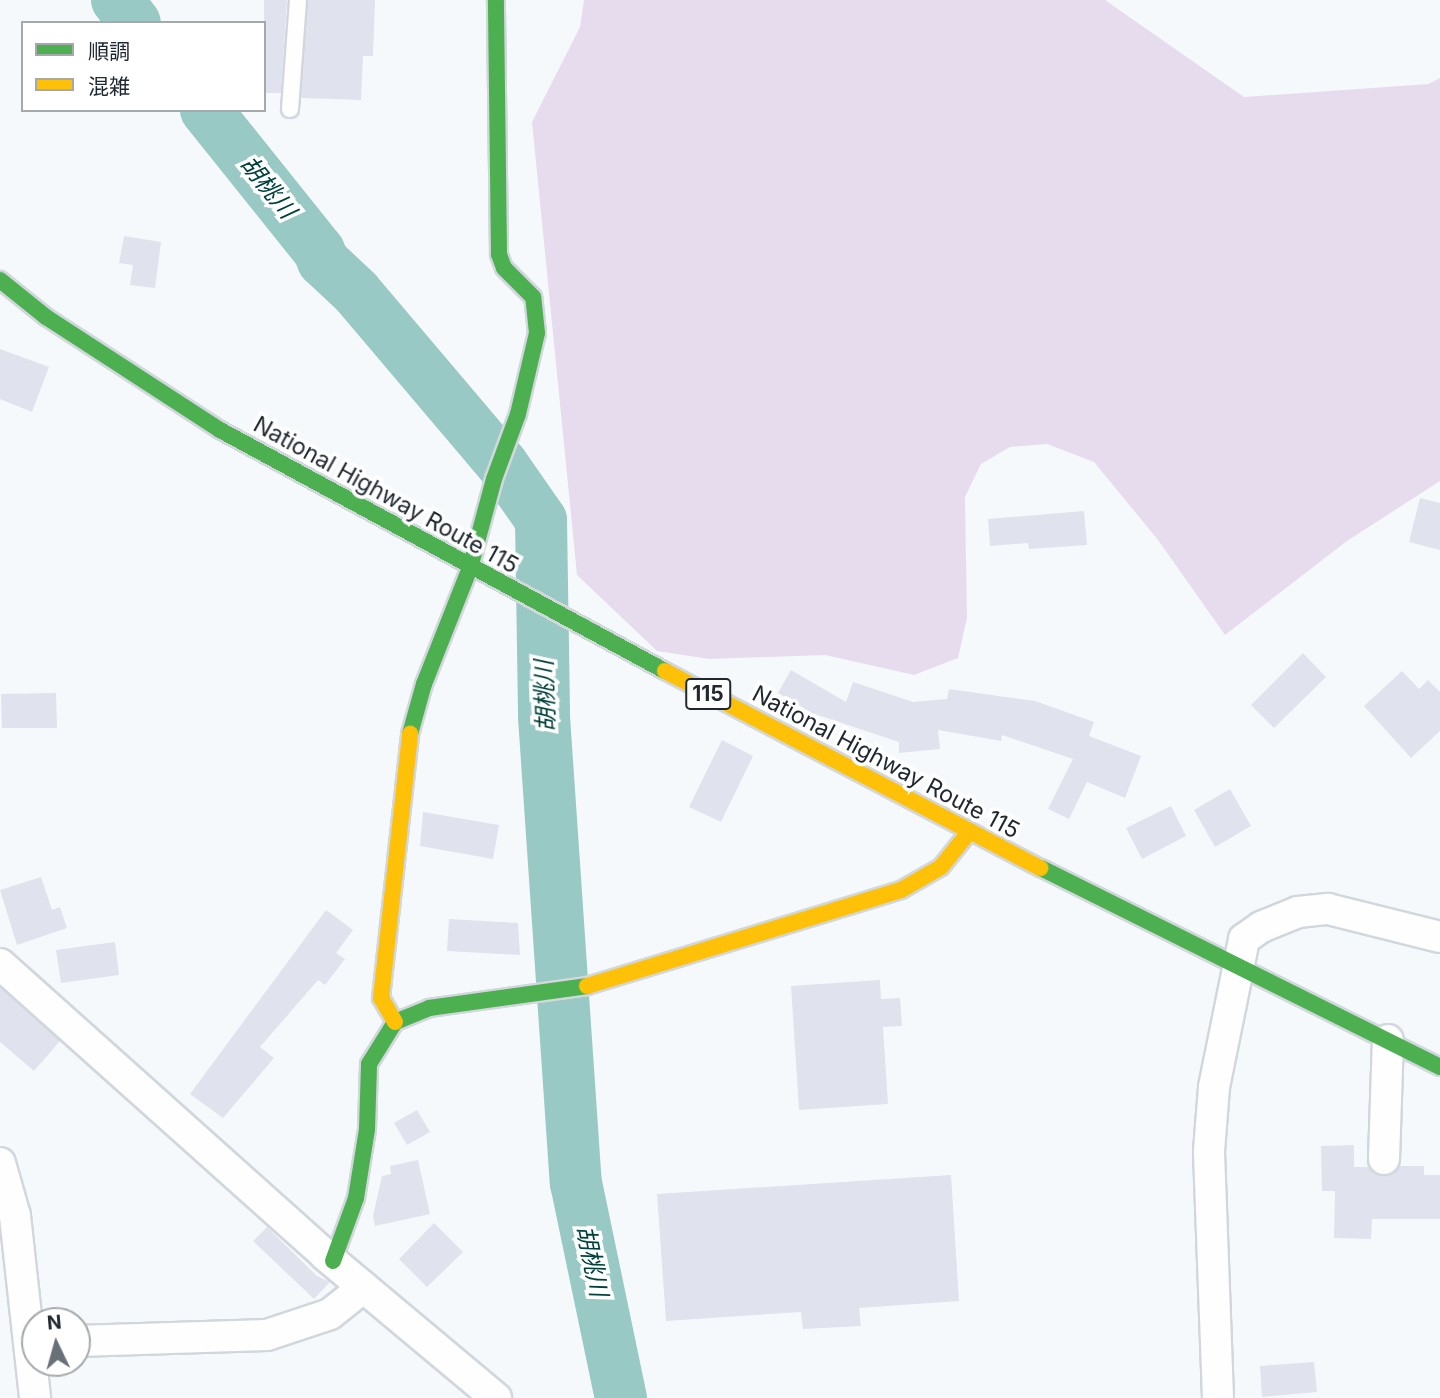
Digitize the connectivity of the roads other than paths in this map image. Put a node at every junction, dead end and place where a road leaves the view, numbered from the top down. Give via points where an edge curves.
1 (298, 0) edge
2 (496, 0) edge
3 (290, 109) dead end
4 (0, 280) edge
5 (470, 568) junction
6 (969, 832) junction
7 (1440, 937) edge
8 (1237, 962) junction
9 (0, 964) edge
10 (395, 1022) junction
11 (1388, 1040) junction
12 (1440, 1067) edge
13 (1384, 1159) dead end
14 (0, 1163) edge
15 (333, 1261) junction
16 (364, 1287) junction
17 (28, 1307) edge
18 (91, 1341) edge
19 (34, 1377) edge
20 (35, 1398) edge
21 (496, 1398) edge
22 (1218, 1398) edge

1 - 3 lane
2 - 5 main road via 499,254 504,268 533,297 537,333 518,414 494,479
4 - 5 main road, National Highway Route 115 / 115 via 46,317 220,430
5 - 6 main road, National Highway Route 115 / 115
5 - 10 main road via 424,684 410,733 381,998
6 - 8 main road, National Highway Route 115 / 115
6 - 10 main road via 941,867 901,890 580,988 429,1008
7 - 8 street via 1348,911 1298,912 1244,939
8 - 11 main road, National Highway Route 115 / 115
8 - 22 street via 1232,1013 1214,1087 1209,1151
9 - 15 street
10 - 15 main road via 369,1064 367,1129 356,1198
11 - 12 main road, National Highway Route 115 / 115
11 - 13 street
14 - 17 street via 15,1216
15 - 16 street
16 - 18 street via 330,1314 267,1335
16 - 21 street
19 - 20 street

